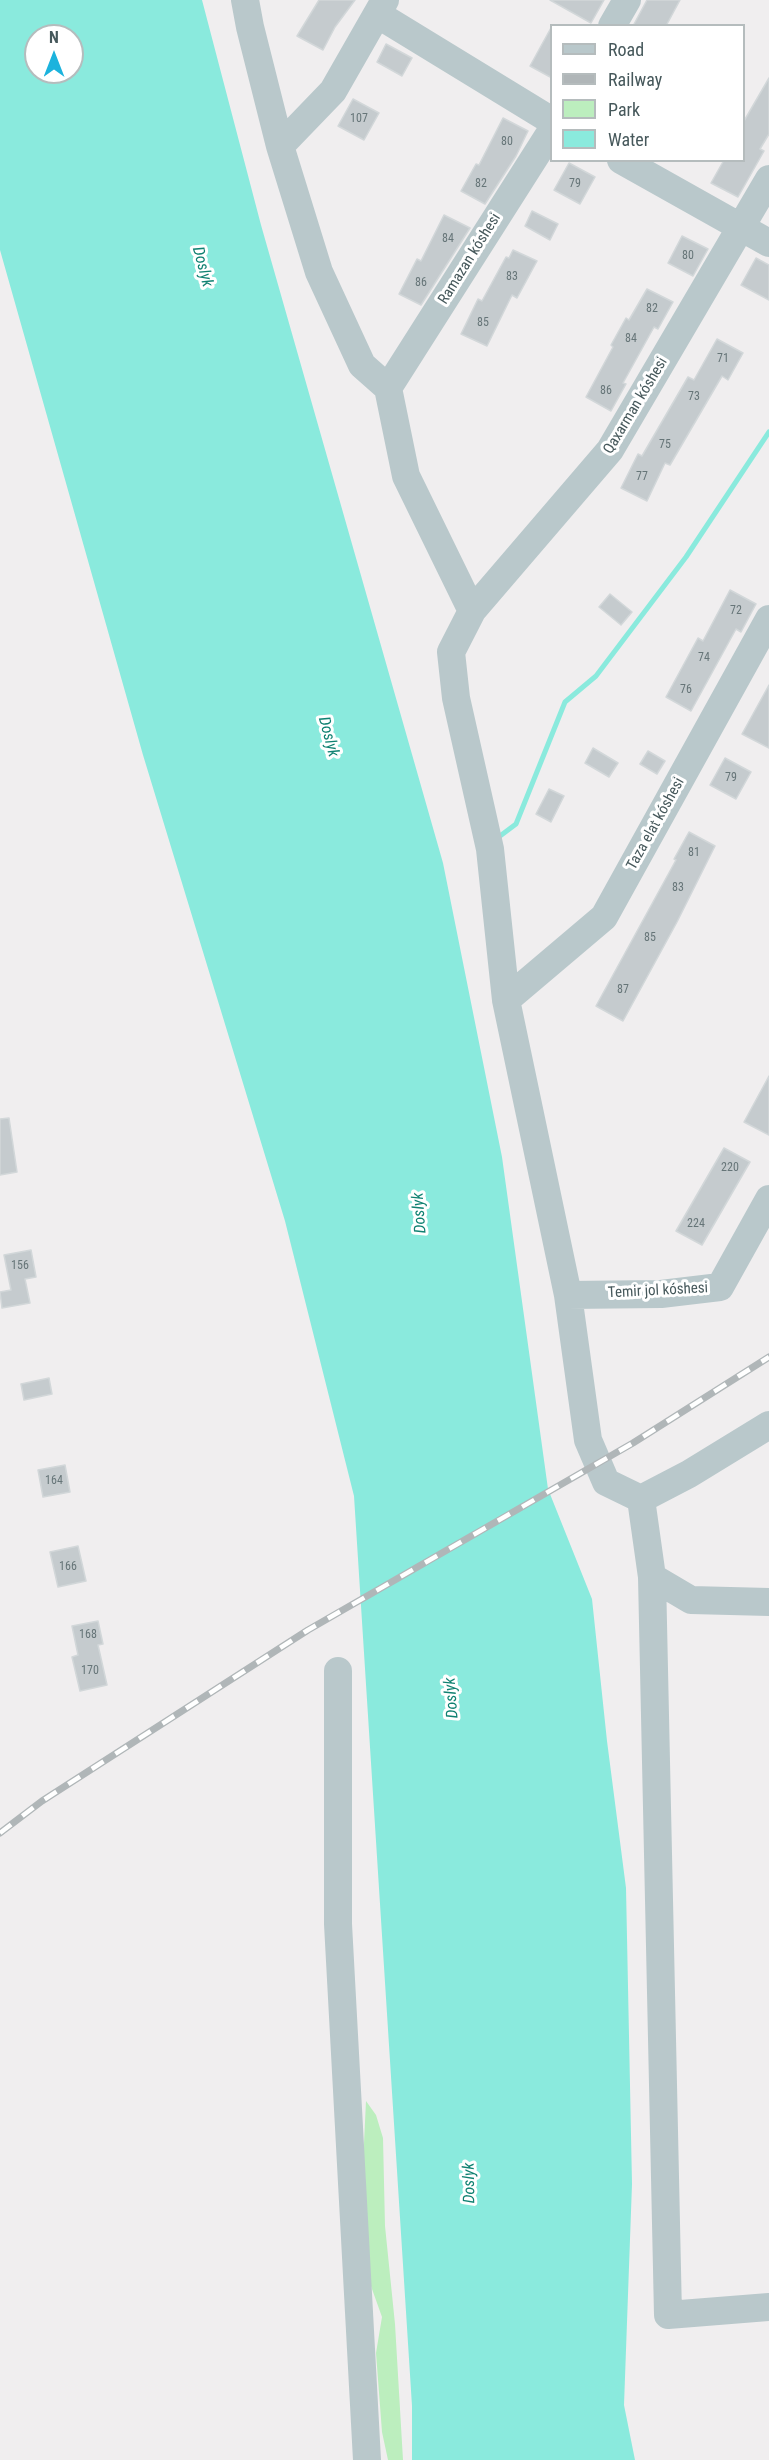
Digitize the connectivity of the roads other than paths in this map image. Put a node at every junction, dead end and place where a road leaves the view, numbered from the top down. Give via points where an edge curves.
1 (246, 0) edge
2 (627, 0) edge
3 (381, 7) edge
4 (613, 24) edge
5 (550, 120) edge
6 (550, 133) edge
7 (280, 146) junction
8 (624, 162) edge
9 (769, 179) edge
10 (741, 229) junction
11 (769, 243) edge
12 (388, 388) junction
13 (472, 611) junction
14 (769, 619) edge
15 (506, 1000) junction
16 (769, 1199) edge
17 (568, 1295) junction
18 (769, 1425) edge
19 (641, 1498) junction
20 (652, 1577) junction
21 (769, 1602) edge
22 (338, 1671) dead end
23 (769, 2307) edge
24 (367, 2460) edge

1 - 7 street
2 - 4 street
3 - 5 street
3 - 7 street via 333,91
6 - 12 street, Ramazan kóshesi
7 - 12 street via 319,272 362,365
8 - 10 street
9 - 10 street, Qaxarman kóshesi
10 - 11 street
10 - 13 street, Qaxarman kóshesi via 610,450
12 - 13 street via 406,476
13 - 15 street, Qaxarman kóshesi via 451,652 456,698 490,849
14 - 15 street, Taza elat kóshesi via 604,917
15 - 17 street, Qaxarman kóshesi
16 - 17 street, Temir jol kóshesi via 720,1287 661,1294
17 - 19 street, Qaxarman kóshesi via 588,1440 606,1482
18 - 19 street
19 - 20 street
20 - 21 street via 691,1600
20 - 23 street via 668,2315
22 - 24 street via 338,1924

